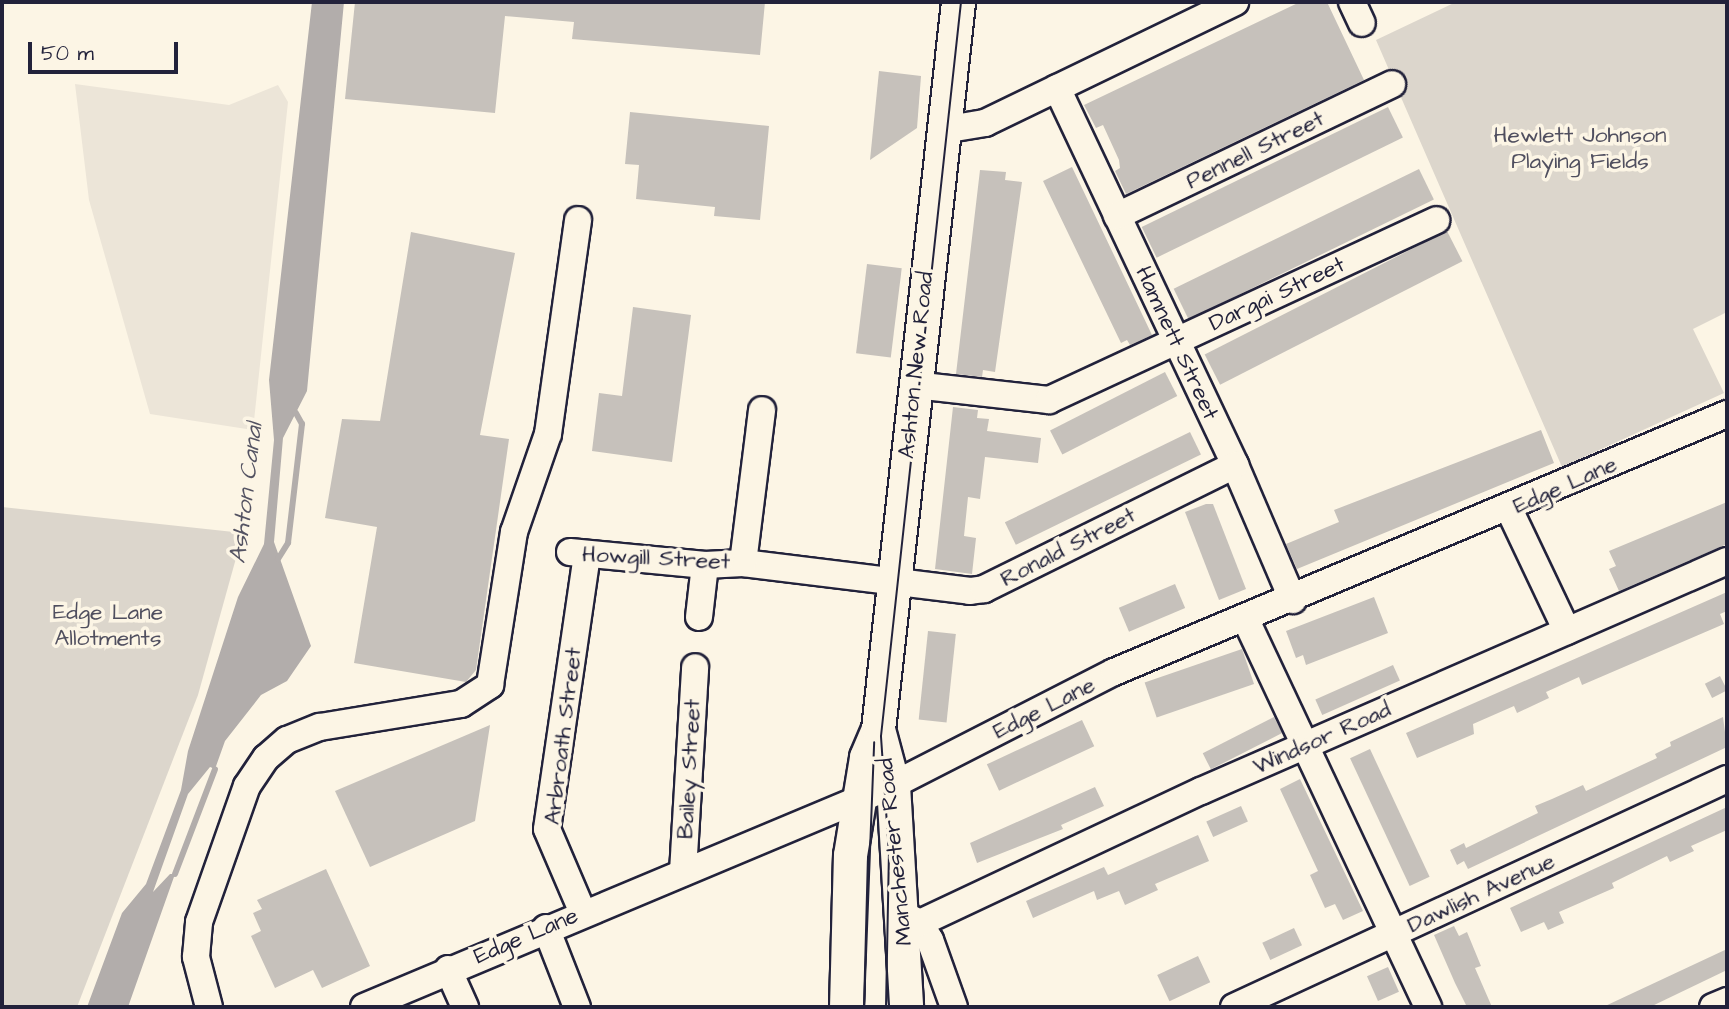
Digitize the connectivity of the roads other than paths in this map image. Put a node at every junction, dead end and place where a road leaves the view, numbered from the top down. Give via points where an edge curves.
1 (957, 2) edge
2 (1236, 2) edge
3 (1392, 85) dead end
4 (1057, 88) junction
5 (943, 130) junction
6 (1117, 216) junction
7 (578, 220) dead end
8 (1436, 220) dead end
9 (1176, 341) junction
10 (915, 385) junction
11 (762, 410) dead end
12 (1727, 414) edge
13 (1235, 465) junction
14 (1509, 509) junction
15 (578, 553) joint
16 (1727, 561) edge
17 (743, 563) junction
18 (705, 565) junction
19 (892, 582) junction
20 (1293, 600) junction
21 (699, 617) dead end
22 (1246, 620) junction
23 (1567, 631) junction
24 (695, 667) dead end
25 (878, 729) junction
26 (1305, 746) junction
27 (1727, 779) edge
28 (893, 785) junction
29 (857, 799) junction
30 (683, 872) junction
31 (583, 913) junction
32 (911, 919) junction
33 (546, 928) junction
34 (1394, 934) junction
35 (448, 969) junction
36 (1727, 1001) edge
37 (1241, 1006) edge
38 (209, 1007) edge
39 (364, 1007) edge
40 (465, 1007) edge
41 (578, 1007) edge
42 (846, 1007) edge
43 (906, 1007) edge
44 (954, 1007) edge
45 (1428, 1007) edge
46 (1713, 1007) edge

1 - 5 main road, Ashton New Road
2 - 4 street
3 - 6 street, Pennell Street
4 - 5 street via 985,123
4 - 6 street, Hamnett Street
5 - 10 main road, Ashton New Road
6 - 9 street, Hamnett Street
7 - 38 street via 548,434 514,532 491,685 461,704 320,727 287,740 266,758 247,786 199,922 196,957
8 - 9 street, Dargai Street
9 - 10 street, Dargai Street via 1049,400
9 - 13 street, Hamnett Street
10 - 19 main road, Ashton New Road
11 - 17 street
12 - 14 street, Edge Lane
13 - 19 street, Ronald Street via 984,589
13 - 20 street, Hamnett Street
14 - 20 street, Edge Lane
14 - 23 street
15 - 18 street, Howgill Street
15 - 31 street, Arbroath Street via 547,828
16 - 23 street, Windsor Road
17 - 18 street, Howgill Street
17 - 19 street, Ronald Street
18 - 21 street
19 - 25 main road, Ashton New Road
20 - 22 street, Edge Lane
22 - 26 street
22 - 28 street, Edge Lane via 1114,672
23 - 26 street, Windsor Road
24 - 30 street, Bailey Street
25 - 28 main road, Manchester Road
25 - 29 main road, Manchester Road
26 - 32 street, Windsor Road via 952,908
26 - 34 street
27 - 34 street, Dawlish Avenue
28 - 29 street, Edge Lane
28 - 32 main road, Manchester Road
29 - 30 street, Edge Lane
29 - 42 main road, Manchester Road
30 - 31 street, Edge Lane
31 - 33 street, Edge Lane
32 - 43 main road, Manchester Road
32 - 44 street
33 - 35 street, Edge Lane
33 - 41 street
34 - 37 street, Dawlish Avenue
34 - 45 street
35 - 39 street, Edge Lane
35 - 40 street
36 - 46 street

